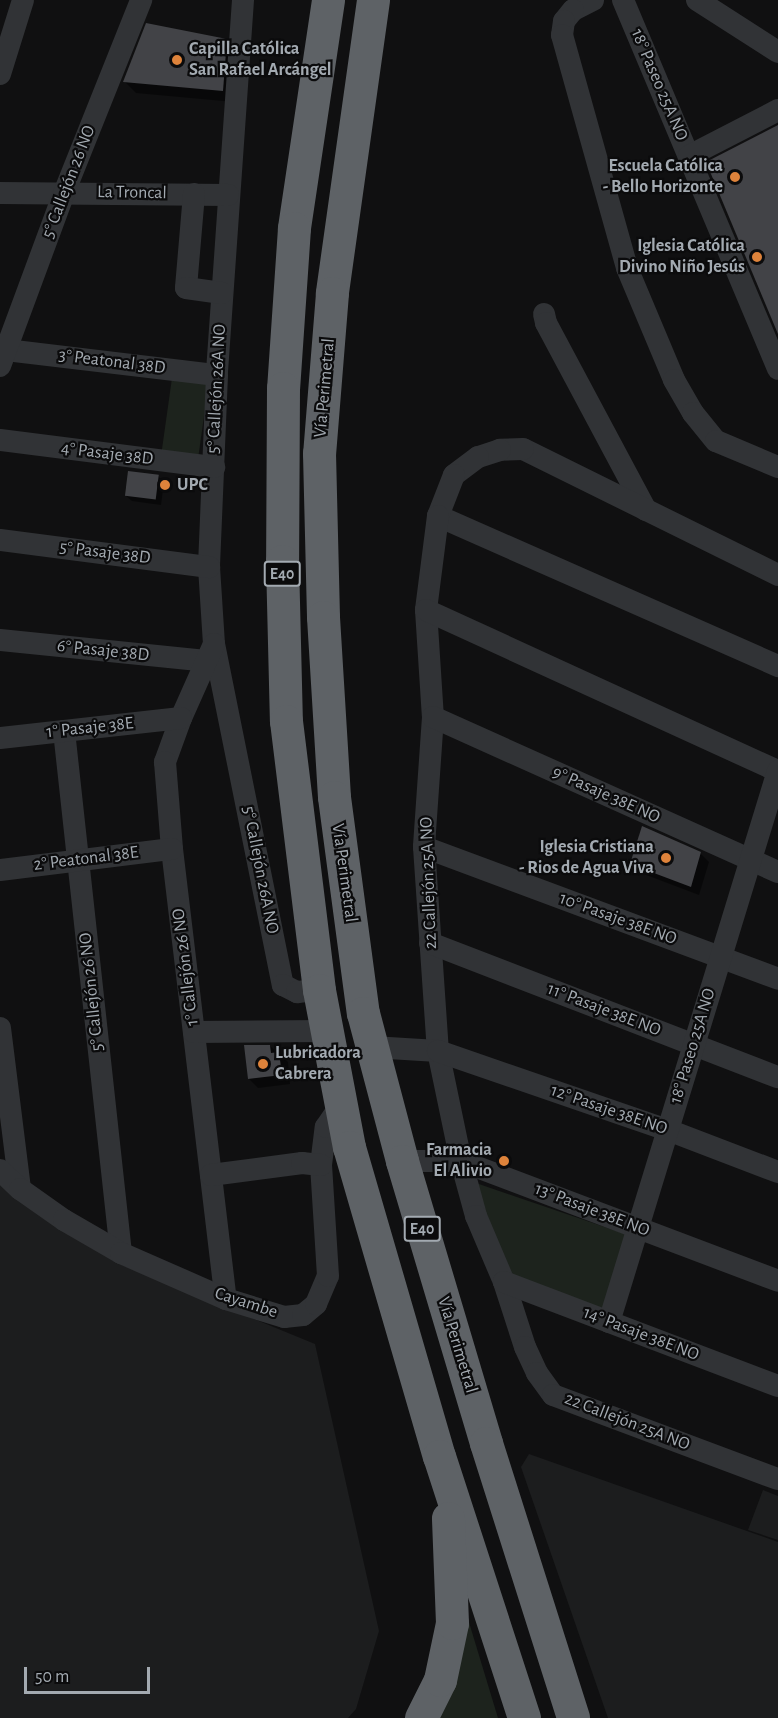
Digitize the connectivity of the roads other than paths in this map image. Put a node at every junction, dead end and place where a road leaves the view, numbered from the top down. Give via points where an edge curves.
1 (23, 0) edge
2 (141, 0) edge
3 (243, 0) edge
4 (328, 0) edge
5 (373, 0) edge
6 (593, 0) edge
7 (623, 0) edge
8 (697, 0) edge
9 (778, 52) edge
10 (0, 74) edge
11 (778, 110) edge
12 (689, 156) junction
13 (0, 193) edge
14 (64, 193) junction
15 (194, 194) junction
16 (228, 195) junction
17 (222, 293) junction
18 (544, 314) dead end
19 (3, 358) edge
20 (778, 369) edge
21 (217, 375) junction
22 (0, 440) edge
23 (214, 467) junction
24 (778, 467) edge
25 (646, 510) junction
26 (438, 516) junction
27 (0, 540) edge
28 (209, 567) junction
29 (778, 575) edge
30 (426, 610) junction
31 (0, 640) edge
32 (210, 653) junction
33 (778, 666) edge
34 (433, 717) junction
35 (181, 718) junction
36 (64, 731) junction
37 (0, 738) edge
38 (778, 771) edge
39 (424, 847) junction
40 (172, 849) junction
41 (78, 860) junction
42 (750, 860) junction
43 (0, 870) edge
44 (778, 872) edge
45 (430, 943) junction
46 (721, 958) junction
47 (778, 979) edge
48 (319, 990) junction
49 (0, 1028) edge
50 (327, 1031) junction
51 (194, 1032) junction
52 (694, 1045) junction
53 (372, 1047) junction
54 (438, 1051) junction
55 (778, 1077) edge
56 (340, 1105) junction
57 (668, 1130) junction
58 (402, 1161) junction
59 (461, 1161) junction
60 (321, 1165) junction
61 (0, 1170) edge
62 (778, 1172) edge
63 (211, 1175) junction
64 (20, 1189) junction
65 (638, 1228) junction
66 (121, 1253) junction
67 (778, 1281) edge
68 (504, 1282) junction
69 (226, 1299) junction
70 (609, 1322) junction
71 (778, 1386) edge
72 (776, 1472) edge
73 (446, 1477) junction
74 (421, 1718) edge
75 (524, 1718) edge
76 (573, 1718) edge

1 - 10 street
2 - 14 street, 5° Callejón 26 NO
3 - 16 street, 5° Callejón 26A NO
4 - 48 highway, E40 via 294,228 283,388 286,721
5 - 53 highway, Vía Perimetral / E40 via 332,293 319,453 323,616 334,797 363,1013
6 - 24 street via 573,10 564,21 562,35 627,268 674,380 693,413 716,441
7 - 12 street, 18° Paseo 25A NO
8 - 9 street
11 - 12 street
12 - 20 street, 18° Paseo 25A NO
13 - 14 street, La Troncal
14 - 15 street, La Troncal
14 - 19 street, 5° Callejón 26 NO
15 - 16 street, La Troncal
15 - 17 street via 186,288
16 - 17 street, 5° Callejón 26A NO
17 - 21 street, 5° Callejón 26A NO
18 - 25 street
19 - 21 street, 3° Peatonal 38D
21 - 23 street, 5° Callejón 26A NO
22 - 23 street, 4° Pasaje 38D
23 - 28 street, 5° Callejón 26A NO
25 - 26 street, 22 Callejón 25A NO via 523,449 500,450 478,457 454,475
25 - 29 street, 22 Callejón 25A NO
26 - 30 street, 22 Callejón 25A NO
26 - 33 street
27 - 28 street, 5° Pasaje 38D
28 - 32 street, 5° Callejón 26A NO
30 - 34 street, 22 Callejón 25A NO
30 - 38 street
31 - 32 street, 6° Pasaje 38D
32 - 35 street, 1° Callejón 26 NO
32 - 48 street, 5° Callejón 26A NO via 283,985 297,992
34 - 39 street, 22 Callejón 25A NO
34 - 42 street, 9° Pasaje 38E NO
35 - 36 street, 1° Pasaje 38E
35 - 40 street, 1° Callejón 26 NO via 165,762
36 - 37 street, 1° Pasaje 38E
36 - 41 street, 5° Callejón 26 NO
38 - 42 street, 18° Paseo 25A NO
39 - 45 street, 22 Callejón 25A NO
39 - 46 street, 10° Pasaje 38E NO
40 - 41 street, 2° Peatonal 38E
40 - 51 street, 1° Callejón 26 NO
41 - 43 street, 2° Peatonal 38E
41 - 66 street, 5° Callejón 26 NO
42 - 44 street, 9° Pasaje 38E NO
42 - 46 street, 18° Paseo 25A NO
45 - 52 street, 11° Pasaje 38E NO
45 - 54 street, 22 Callejón 25A NO
46 - 47 street, 10° Pasaje 38E NO
46 - 52 street, 18° Paseo 25A NO
48 - 50 highway, E40
49 - 64 street
50 - 51 street
50 - 56 highway, E40
51 - 63 street, 1° Callejón 26 NO
52 - 55 street, 11° Pasaje 38E NO
52 - 57 street, 18° Paseo 25A NO
53 - 54 street, 12° Pasaje 38E NO
53 - 58 highway, Vía Perimetral / E40
54 - 57 street, 12° Pasaje 38E NO
54 - 59 street, 22 Callejón 25A NO
56 - 60 street, Cayambe via 326,1127
56 - 73 highway, E40
57 - 62 street, 12° Pasaje 38E NO
57 - 65 street, 18° Paseo 25A NO
58 - 59 street, 13° Pasaje 38E NO
58 - 76 highway, Vía Perimetral / E40
59 - 65 street, 13° Pasaje 38E NO
59 - 68 street, 22 Callejón 25A NO via 476,1216
60 - 63 street via 302,1163
60 - 69 street, Cayambe via 328,1276 316,1304 303,1315 284,1317
61 - 64 street, Cayambe
63 - 69 street, 1° Callejón 26 NO
64 - 66 street, Cayambe
65 - 67 street, 13° Pasaje 38E NO
65 - 70 street, 18° Paseo 25A NO
66 - 69 street, Cayambe
68 - 70 street, 14° Pasaje 38E NO
68 - 72 street, 22 Callejón 25A NO via 525,1347 553,1395
70 - 71 street, 14° Pasaje 38E NO
73 - 74 highway via 452,1623 440,1680
73 - 75 highway, E40

